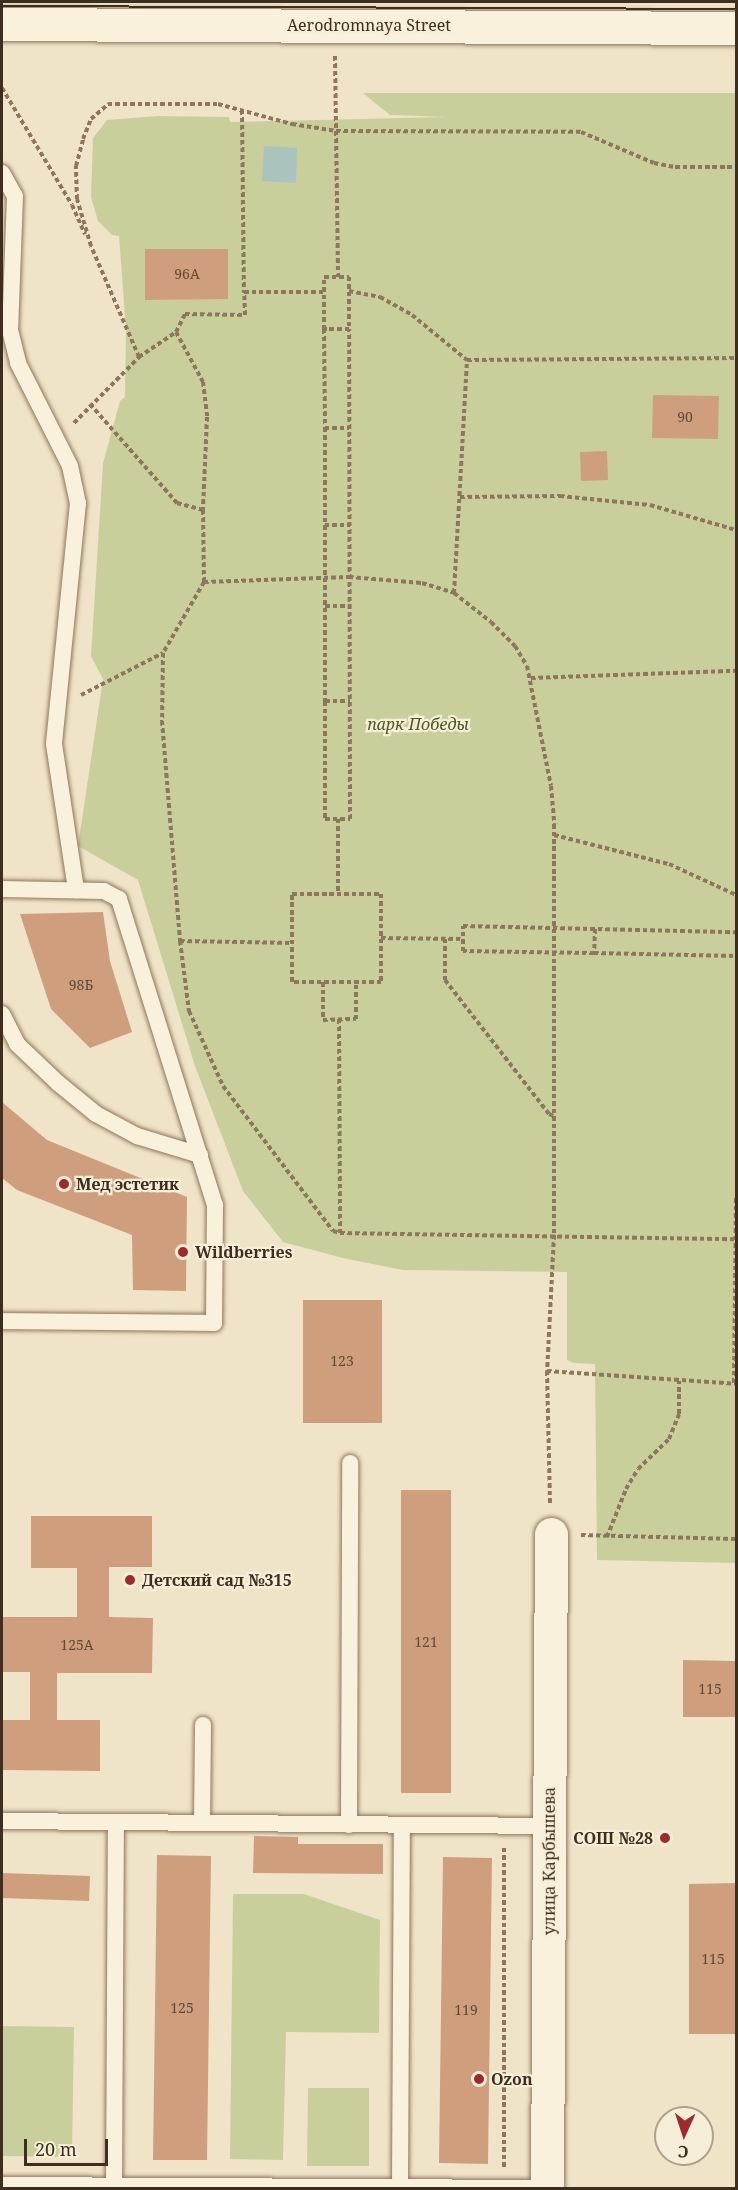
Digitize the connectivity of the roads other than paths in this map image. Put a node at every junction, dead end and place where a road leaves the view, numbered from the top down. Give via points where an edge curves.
1 (2, 24) edge
2 (736, 28) edge
3 (2, 173) edge
4 (2, 889) edge
5 (76, 890) junction
6 (2, 1014) edge
7 (200, 1155) junction
8 (2, 1321) edge
9 (350, 1463) dead end
10 (551, 1534) road end
11 (203, 1725) dead end
12 (2, 1821) edge
13 (116, 1823) junction
14 (202, 1823) junction
15 (349, 1825) junction
16 (402, 1826) junction
17 (549, 1826) junction
18 (2, 2185) edge
19 (114, 2186) junction
20 (185, 2187) edge
21 (400, 2187) junction
22 (504, 2188) edge
23 (547, 2188) edge

1 - 2 main road, Aerodromnaya Street
3 - 5 lane via 15,195 10,330 18,363 70,466 78,502 54,744
4 - 5 lane
5 - 7 lane via 104,891 119,899
6 - 7 lane via 17,1044 96,1114 137,1136
7 - 8 lane via 215,1205 214,1323
9 - 15 lane
10 - 17 main road, улица Карбышева
11 - 14 lane
12 - 13 lane
13 - 14 lane
13 - 19 lane
14 - 15 lane
15 - 16 lane
16 - 17 lane
16 - 21 lane
17 - 23 main road, улица Карбышева
18 - 19 lane
19 - 20 lane
20 - 21 lane
21 - 22 lane
22 - 23 lane

